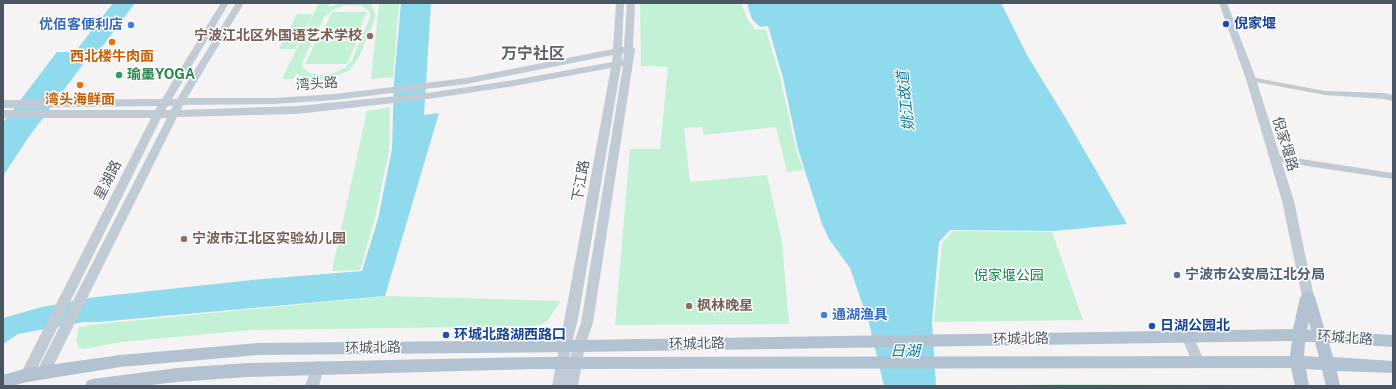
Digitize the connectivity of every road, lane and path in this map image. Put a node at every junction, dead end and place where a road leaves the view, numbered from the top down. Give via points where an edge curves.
1 (225, 3) edge
2 (240, 3) edge
3 (620, 3) edge
4 (631, 3) edge
5 (1224, 3) edge
6 (630, 49) junction
7 (618, 52) junction
8 (622, 63) junction
9 (1251, 79) junction
10 (428, 91) junction
11 (611, 95) junction
12 (389, 96) junction
13 (1393, 98) edge
14 (622, 100) junction
15 (164, 102) junction
16 (180, 102) junction
17 (8, 104) edge
18 (5, 114) edge
19 (158, 114) junction
20 (174, 114) junction
21 (1275, 158) junction
22 (1393, 176) edge
23 (1308, 296) junction
24 (1299, 335) junction
25 (1319, 336) junction
26 (1188, 337) junction
27 (1393, 341) edge
28 (564, 346) junction
29 (579, 346) junction
30 (1198, 361) junction
31 (1297, 362) junction
32 (568, 363) junction
33 (1328, 364) junction
34 (318, 367) junction
35 (1393, 367) edge
36 (43, 373) junction
37 (27, 375) junction
38 (3, 382) edge
39 (92, 386) edge
40 (312, 386) edge
41 (559, 386) edge
42 (571, 386) edge
43 (1302, 386) edge
44 (1333, 386) edge

1 - 15 main road, 星湖路
2 - 16 main road, 星湖路
3 - 7 main road, 下江路
4 - 6 main road, 下江路
5 - 9 main road, 倪家堰路
6 - 7 main road, 湾头路
6 - 8 main road, 下江路
7 - 8 main road, 下江路
7 - 10 main road, 湾头路
8 - 10 main road, 湾头路 via 514,82
8 - 11 main road, 下江路
8 - 14 main road, 下江路
9 - 13 street via 1326,93
9 - 21 main road, 倪家堰路
10 - 12 main road, 湾头路
11 - 14 main road
11 - 28 main road, 下江路 via 572,319
12 - 16 main road, 湾头路
12 - 20 main road, 湾头路 via 297,110
14 - 29 main road, 下江路 via 587,323
15 - 16 main road, 湾头路
15 - 17 main road, 湾头路
15 - 19 main road, 星湖路
16 - 20 main road, 星湖路
18 - 19 main road, 湾头路
19 - 20 main road, 湾头路
19 - 37 main road, 星湖路
20 - 36 main road, 星湖路
21 - 22 street
21 - 23 main road, 倪家堰路 via 1288,201
23 - 24 main road
23 - 25 main road
24 - 25 main road, 环城北路
24 - 26 main road, 环城北路
24 - 31 main road
25 - 27 main road, 环城北路
25 - 33 main road
26 - 29 main road, 环城北路
26 - 30 main road
28 - 29 main road, 环城北路
28 - 32 main road, 下江路
28 - 36 main road, 环城北路 via 258,349 173,355
29 - 32 main road, 下江路
30 - 31 main road, 环城北路
30 - 32 main road, 环城北路
31 - 33 main road, 环城北路
31 - 43 main road
32 - 34 main road, 环城北路
32 - 41 main road
32 - 42 main road
33 - 35 main road, 环城北路
33 - 44 main road
34 - 39 main road, 环城北路 via 177,375
34 - 40 main road
36 - 37 main road, 环城北路
37 - 38 main road, 环城北路

